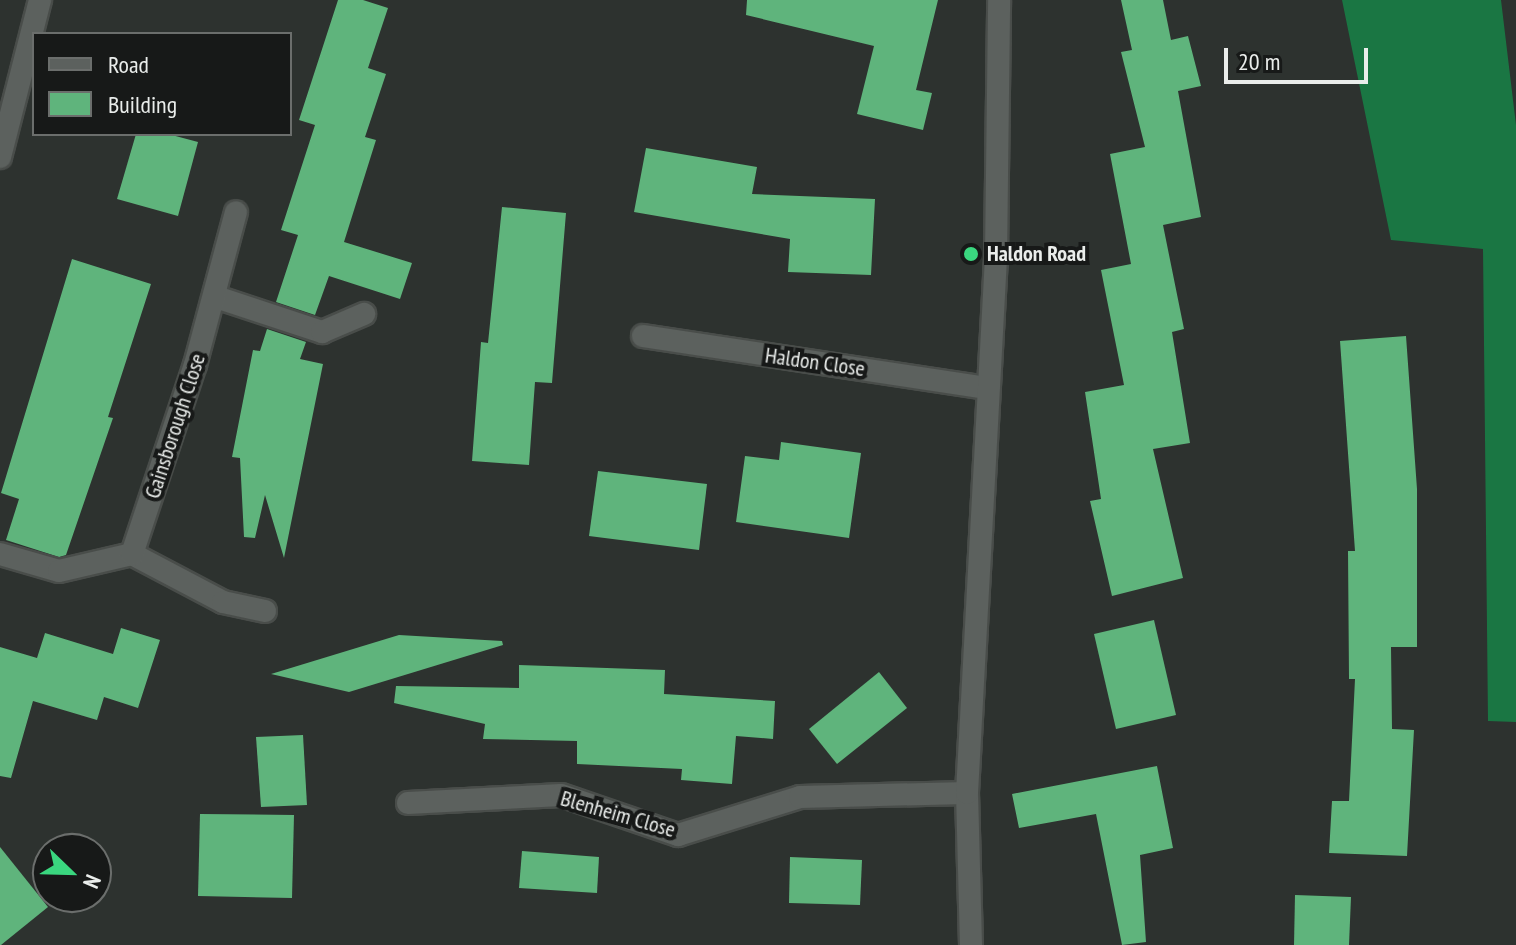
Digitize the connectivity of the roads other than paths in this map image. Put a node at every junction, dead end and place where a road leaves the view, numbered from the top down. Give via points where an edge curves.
1 (40, 0) edge
2 (999, 0) edge
3 (0, 157) edge
4 (236, 212) dead end
5 (216, 297) junction
6 (364, 314) dead end
7 (643, 336) dead end
8 (988, 388) junction
9 (0, 554) edge
10 (132, 554) junction
11 (265, 611) dead end
12 (967, 793) junction
13 (408, 803) dead end
14 (971, 945) edge

1 - 3 street
2 - 8 street via 996,257
4 - 5 street, Gainsborough Close
5 - 6 street via 322,332
5 - 10 street, Gainsborough Close
7 - 8 street, Haldon Close
8 - 12 street
9 - 10 street via 59,571
10 - 11 street via 223,602
12 - 13 street, Blenheim Close via 800,797 678,835 561,795
12 - 14 street

